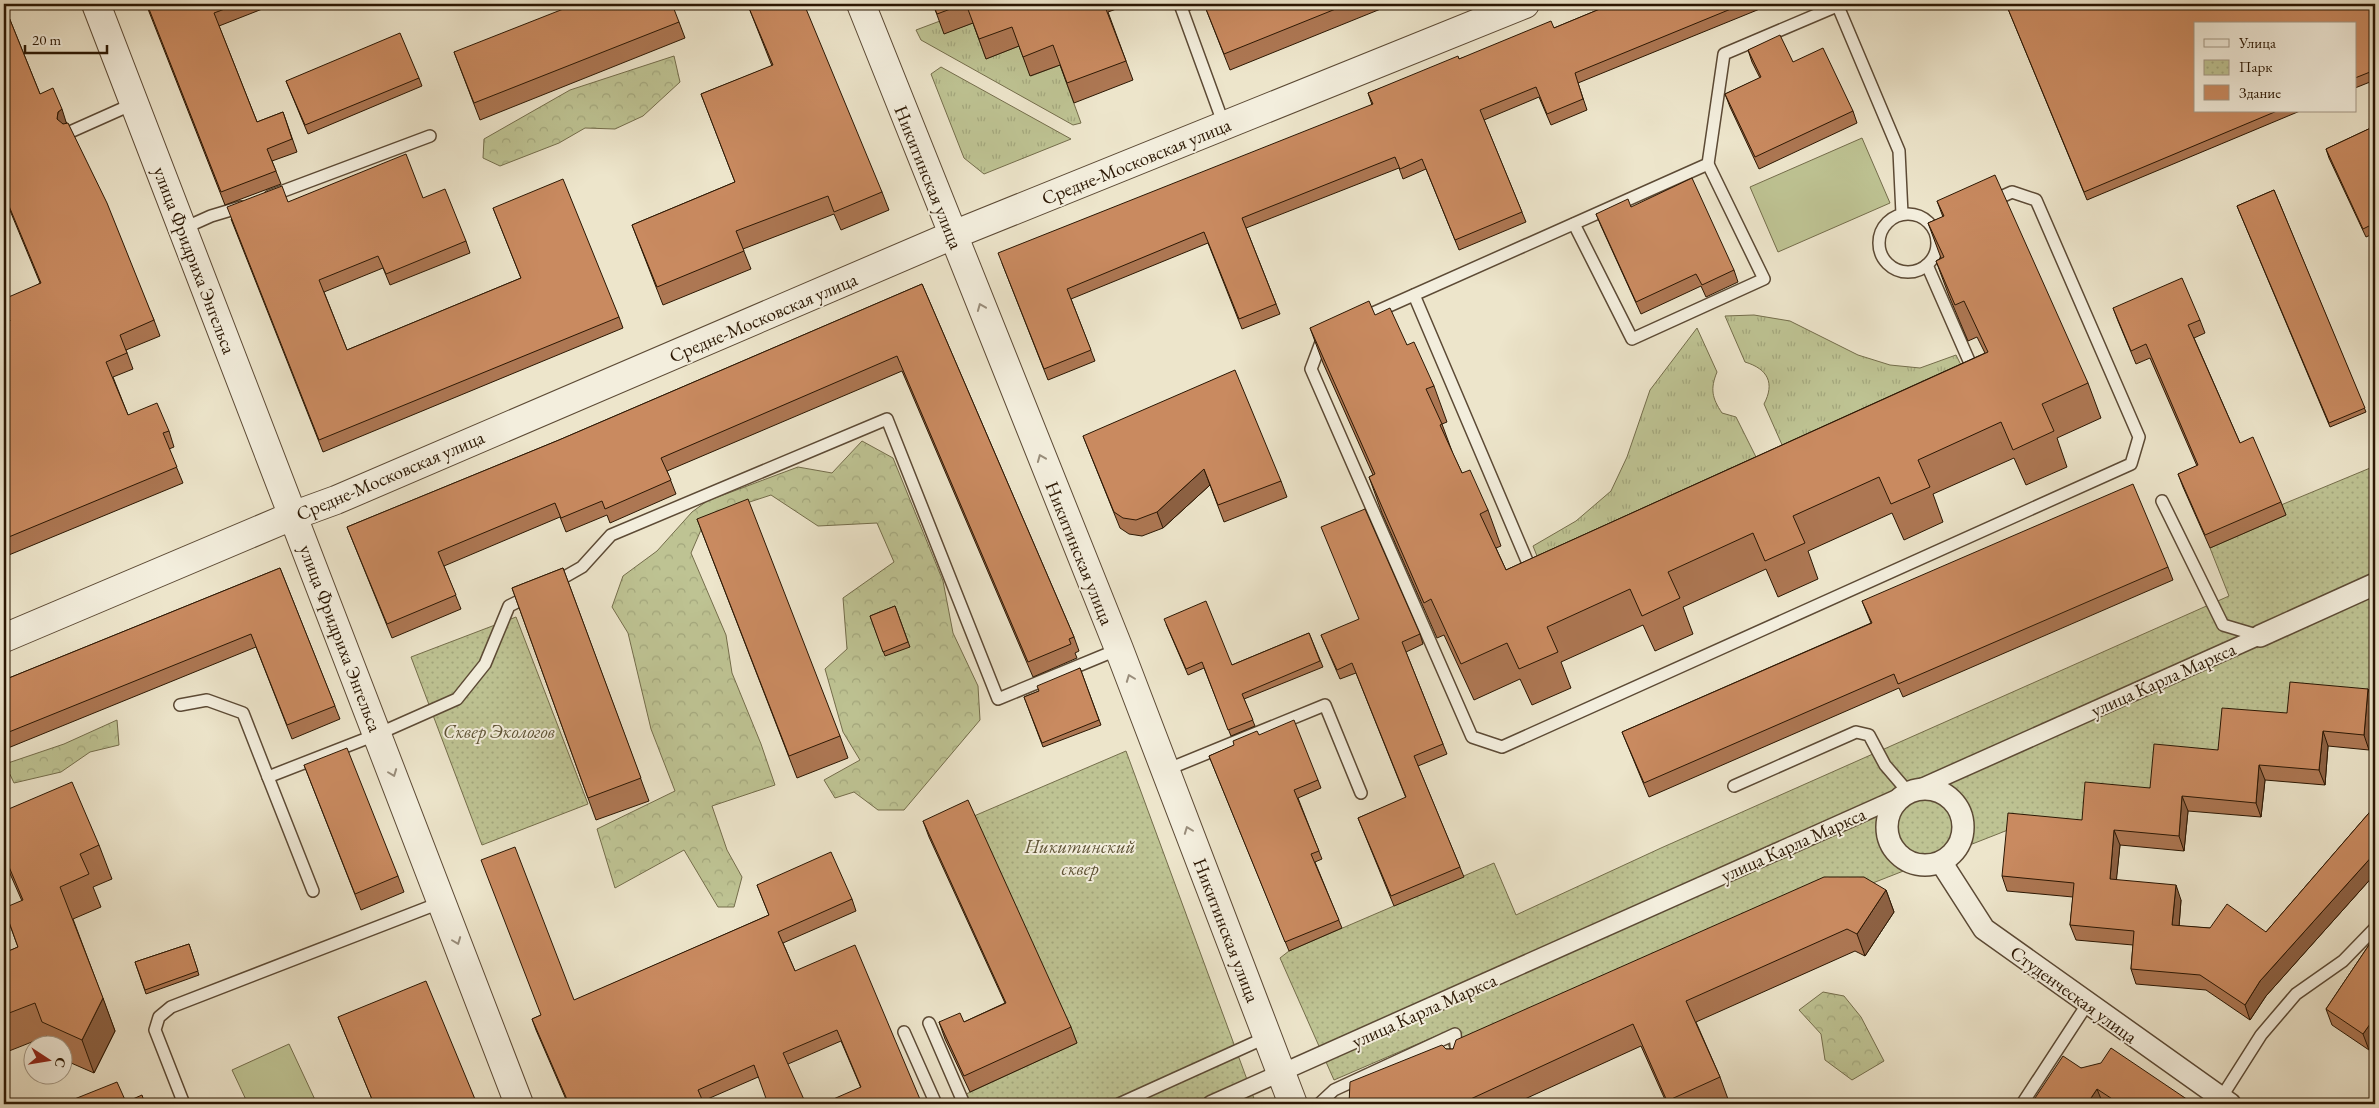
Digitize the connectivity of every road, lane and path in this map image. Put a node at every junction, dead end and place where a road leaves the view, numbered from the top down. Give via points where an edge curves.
1 (96, 4) edge
2 (861, 4) edge
3 (1188, 4) edge
4 (1525, 4) edge
5 (1837, 5) edge
6 (135, 103) junction
7 (1224, 125) junction
8 (70, 132) edge
9 (430, 136) dead end
10 (1708, 164) junction
11 (1977, 208) edge
12 (1902, 214) junction
13 (1574, 224) junction
14 (182, 229) junction
15 (953, 235) junction
16 (1927, 265) junction
17 (1414, 295) junction
18 (1351, 323) edge
19 (1333, 331) edge
20 (1955, 378) edge
21 (2162, 501) dead end
22 (292, 516) junction
23 (1548, 560) edge
24 (2375, 584) edge
25 (2260, 636) junction
26 (4, 638) edge
27 (1118, 649) junction
28 (180, 705) dead end
29 (378, 734) junction
30 (1166, 770) junction
31 (268, 777) junction
32 (1734, 786) dead end
33 (1360, 793) dead end
34 (1909, 793) junction
35 (1941, 862) junction
36 (312, 891) dead end
37 (442, 902) junction
38 (2375, 928) edge
39 (2088, 1003) junction
40 (929, 1023) dead end
41 (904, 1032) dead end
42 (1267, 1037) junction
43 (1457, 1064) edge
44 (1281, 1074) junction
45 (2225, 1101) edge
46 (184, 1104) edge
47 (519, 1104) edge
48 (936, 1104) edge
49 (964, 1104) edge
50 (1119, 1104) edge
51 (1211, 1104) edge
52 (1293, 1104) edge
53 (1319, 1104) edge
54 (2022, 1104) edge

1 - 6 street, улица Фридриха Энгельса
2 - 15 street, Никитинская улица
3 - 7 lane via 1181,7
4 - 7 street, Средне-Московская улица
5 - 10 lane via 1724,54
5 - 12 lane via 1899,151
6 - 8 lane
6 - 14 street, улица Фридриха Энгельса
7 - 15 street, Средне-Московская улица
9 - 14 lane
10 - 13 lane
10 - 13 lane via 1764,279 1632,339
11 - 19 lane via 2012,192 2036,200 2139,437 2131,464 1502,747 1472,737 1311,369 1324,335
12 - 16 lane via 1915,215 1937,226 1936,249
12 - 16 lane via 1886,223 1881,231 1879,251 1884,261 1901,272 1918,271
13 - 17 lane
14 - 22 street, улица Фридриха Энгельса
15 - 22 street, Средне-Московская улица
27 -> 15 street, Никитинская улица
16 - 20 lane via 1973,370
17 - 18 lane
17 - 23 lane via 1530,568
21 - 25 lane via 2224,625
22 - 26 street, Средне-Московская улица
22 - 29 street, улица Фридриха Энгельса
24 - 25 street, улица Карла Маркса
25 - 34 street, улица Карла Маркса
27 - 29 lane via 998,699 887,418 611,535 582,567 509,606 485,664 458,699
30 -> 27 street, Никитинская улица
28 - 31 lane via 207,700 244,713
29 - 31 lane
29 -> 37 street, улица Фридриха Энгельса
30 - 33 lane via 1325,705
42 -> 30 street, Никитинская улица
31 - 36 lane
32 - 34 lane via 1856,732 1869,735 1885,765
34 - 35 street via 1923,789 1938,792 1950,799 1959,811 1963,825 1960,840 1953,853
34 - 35 street via 1889,814 1887,829 1890,843 1899,855 1912,863
34 - 44 street, улица Карла Маркса
35 - 39 street, Студенческая улица via 1984,929
37 - 46 lane via 171,1007 159,1017 155,1030
37 -> 47 street, улица Фридриха Энгельса
38 - 45 lane via 2342,961 2296,994 2261,1035
39 - 45 street, Студенческая улица
39 - 54 lane
40 - 49 lane
41 - 48 lane
42 - 44 street, Никитинская улица
42 - 50 lane
43 - 53 lane via 1455,1034 1334,1090
44 - 51 street, улица Карла Маркса
44 - 52 street, Никитинская улица

